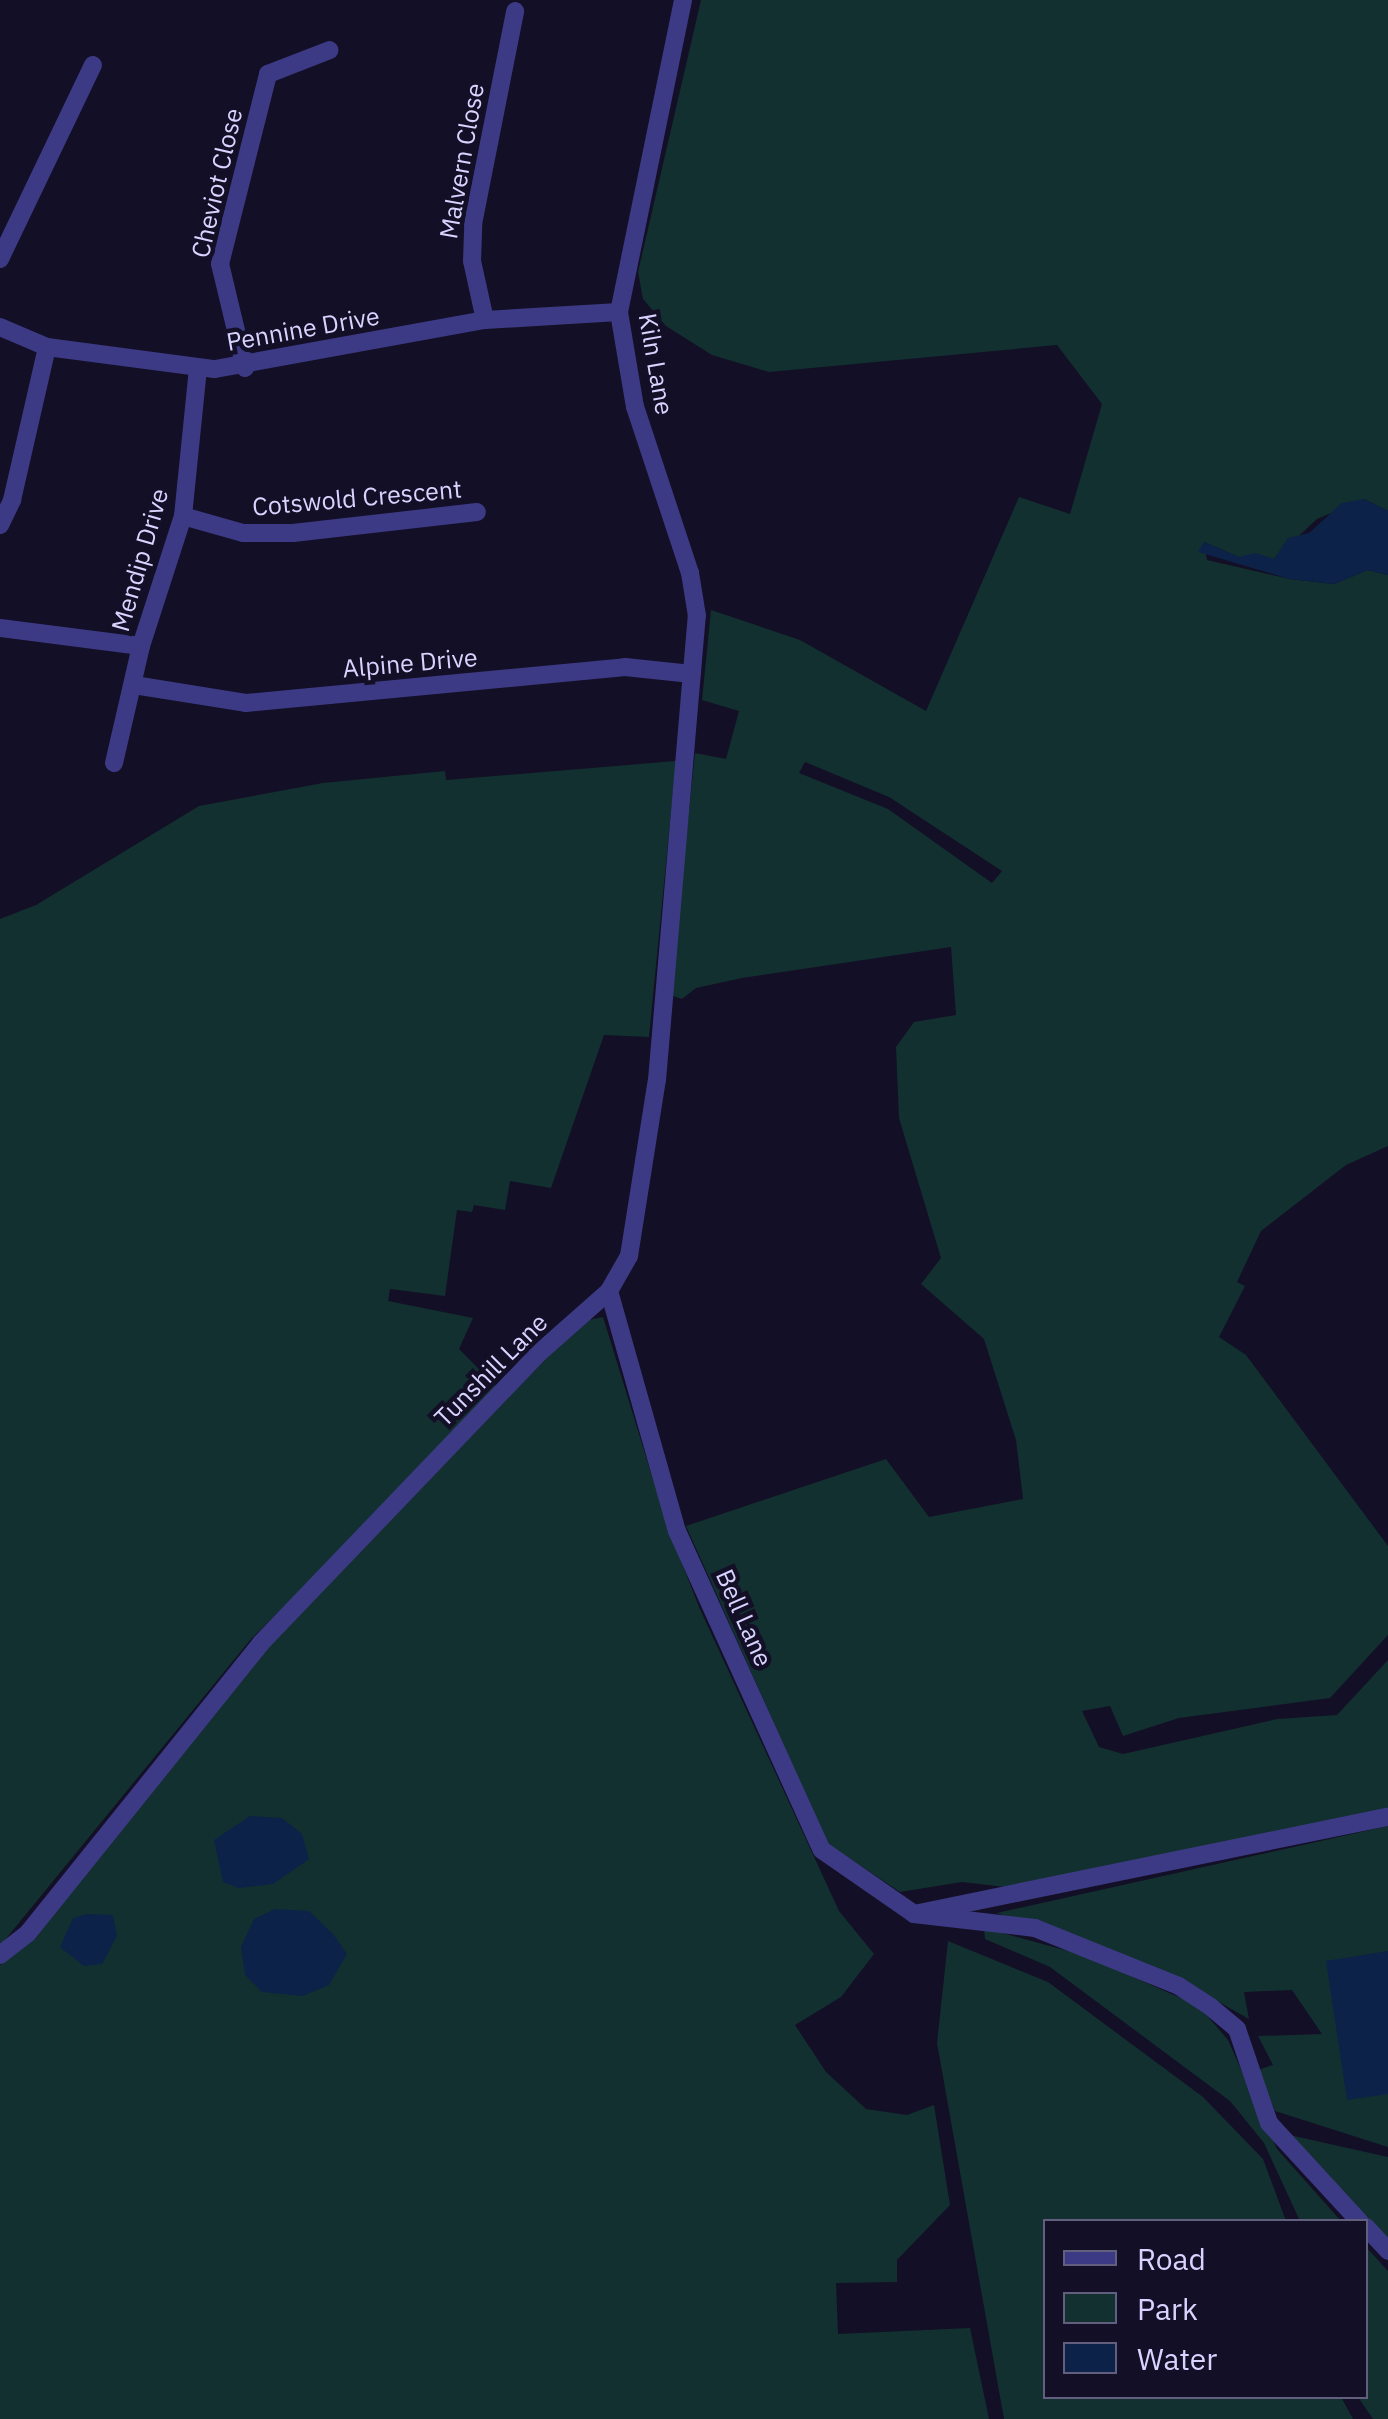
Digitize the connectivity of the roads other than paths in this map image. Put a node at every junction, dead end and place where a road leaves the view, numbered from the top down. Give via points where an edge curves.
1 (683, 0) edge
2 (510, 17) dead end
3 (330, 50) dead end
4 (93, 65) dead end
5 (0, 258) edge
6 (619, 312) junction
7 (484, 320) junction
8 (0, 327) edge
9 (47, 347) junction
10 (198, 368) junction
11 (246, 368) junction
12 (477, 512) dead end
13 (184, 516) junction
14 (0, 525) edge
15 (0, 628) edge
16 (141, 646) junction
17 (692, 674) junction
18 (134, 685) junction
19 (114, 763) dead end
20 (609, 1291) junction
21 (1388, 1817) edge
22 (914, 1914) junction
23 (0, 1955) edge
24 (1357, 2219) edge
25 (1368, 2229) edge
26 (1388, 2252) edge

1 - 6 street, Kiln Lane
2 - 7 street, Malvern Close via 472,224
3 - 11 street, Cheviot Close via 268,74 220,264
4 - 5 street
6 - 7 street, Pennine Drive
6 - 17 street, Kiln Lane via 635,407 696,597
7 - 11 street, Pennine Drive
8 - 9 street, Pennine Drive
9 - 10 street, Pennine Drive
9 - 14 street via 12,500
10 - 11 street, Pennine Drive
10 - 13 street, Mendip Drive
12 - 13 street, Cotswold Crescent via 292,533 243,533
13 - 16 street, Mendip Drive
15 - 16 street
16 - 18 street, Mendip Drive
17 - 18 street, Alpine Drive via 626,667 246,704
17 - 20 street, Tunshill Lane via 657,1080 629,1256
18 - 19 street, Mendip Drive
20 - 22 street, Bell Lane via 676,1530 822,1850
20 - 23 street, Tunshill Lane via 539,1353 261,1643 28,1934
21 - 22 street
22 - 24 street via 1034,1928 1179,1986 1212,2007 1237,2029 1269,2123
25 - 26 street

